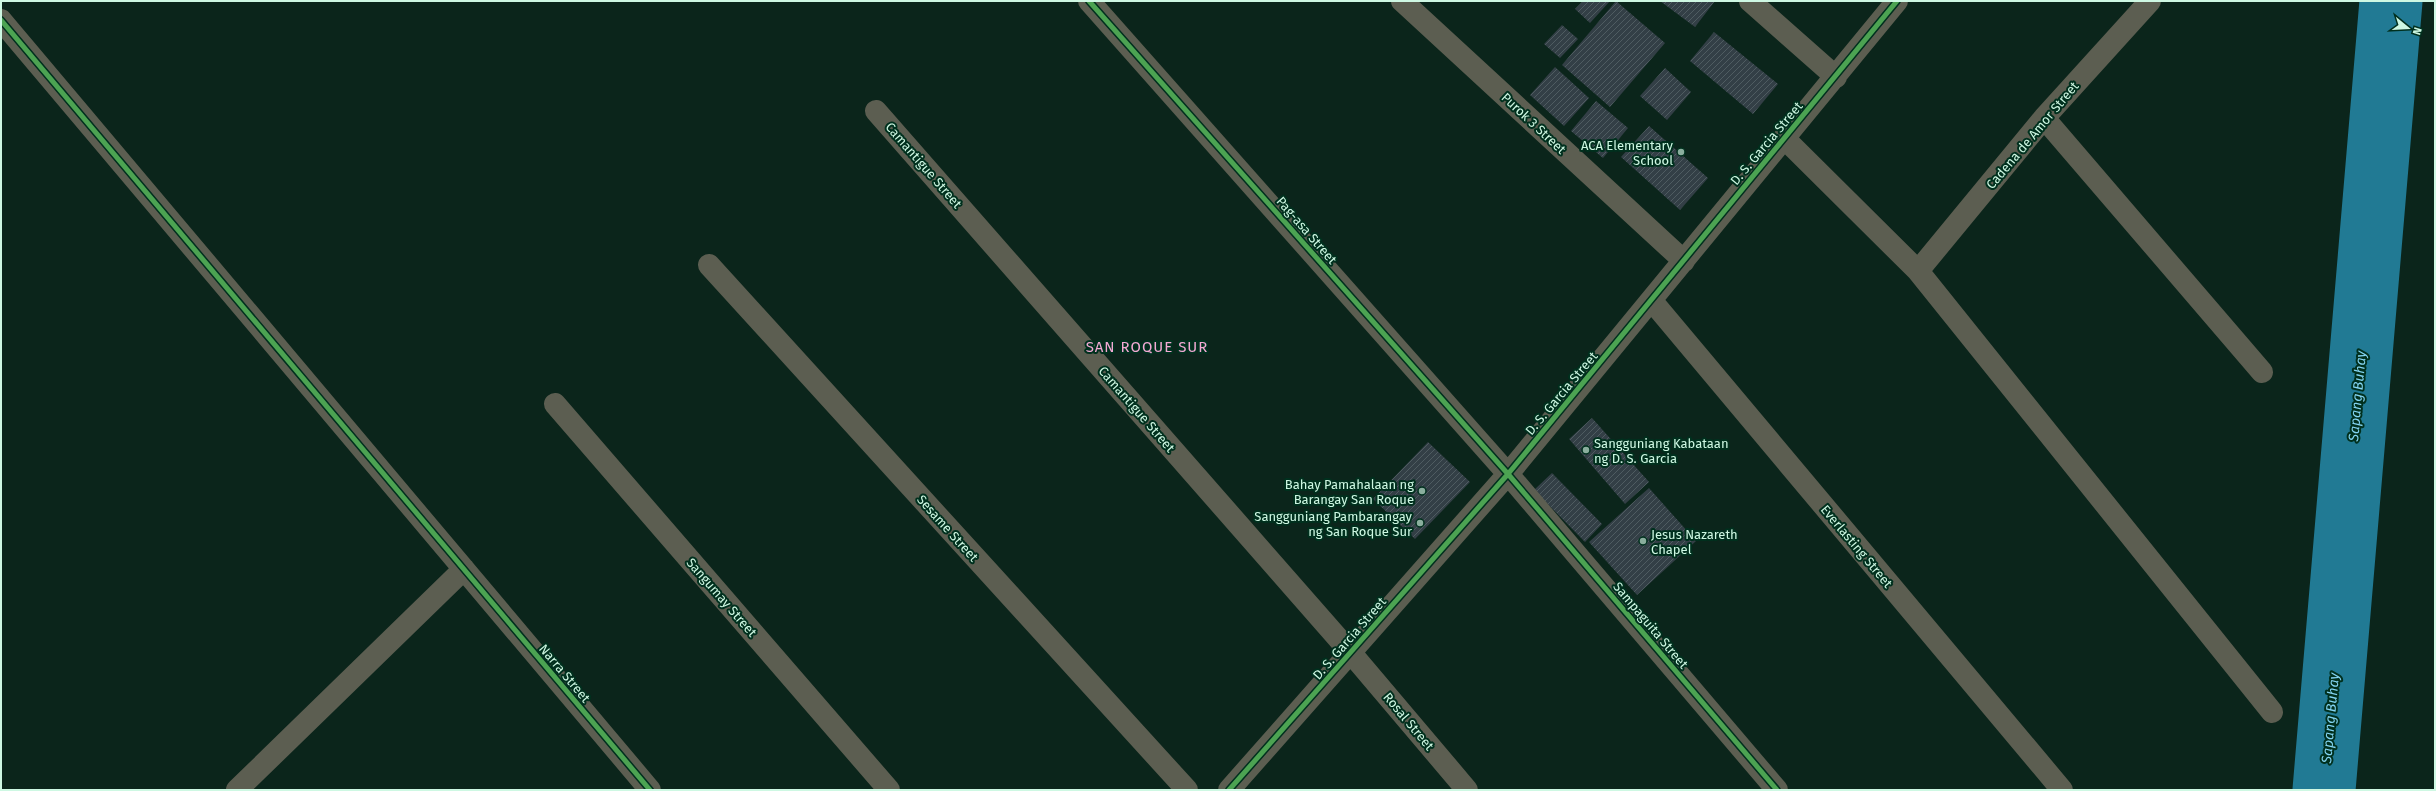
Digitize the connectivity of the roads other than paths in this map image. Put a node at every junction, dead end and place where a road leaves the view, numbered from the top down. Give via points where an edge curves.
1 (1089, 1) edge
2 (1402, 1) edge
3 (1750, 1) edge
4 (1897, 1) edge
5 (2150, 1) edge
6 (1, 20) edge
7 (1836, 77) junction
8 (876, 111) dead end
9 (2044, 118) junction
10 (1784, 138) junction
11 (1684, 261) junction
12 (709, 265) dead end
13 (1918, 272) junction
14 (1652, 301) junction
15 (2262, 372) dead end
16 (555, 404) dead end
17 (1508, 474) junction
18 (464, 569) junction
19 (1351, 653) junction
20 (2272, 712) dead end
21 (237, 790) edge
22 (650, 790) edge
23 (889, 790) edge
24 (1187, 790) edge
25 (1229, 790) edge
26 (1467, 790) edge
27 (1777, 790) edge
28 (2062, 790) edge

1 - 17 street, Pag-asa Street
2 - 11 street, Purok 3 Street
3 - 7 street
4 - 7 street, D. S. Garcia Street
5 - 9 street, Cadena de Amor Street
6 - 18 street, Narra Street
7 - 10 street, D. S. Garcia Street
8 - 19 street, Camantigue Street
9 - 13 street, Cadena de Amor Street
9 - 15 street
10 - 11 street, D. S. Garcia Street
10 - 13 street
11 - 14 street, D. S. Garcia Street
12 - 24 street, Sesame Street
13 - 20 street
14 - 17 street, D. S. Garcia Street
14 - 28 street, Everlasting Street
16 - 23 street, Sangumay Street
17 - 19 street, D. S. Garcia Street
17 - 27 street, Sampaguita Street
18 - 21 street
18 - 22 street, Narra Street
19 - 25 street, D. S. Garcia Street
19 - 26 street, Rosal Street

